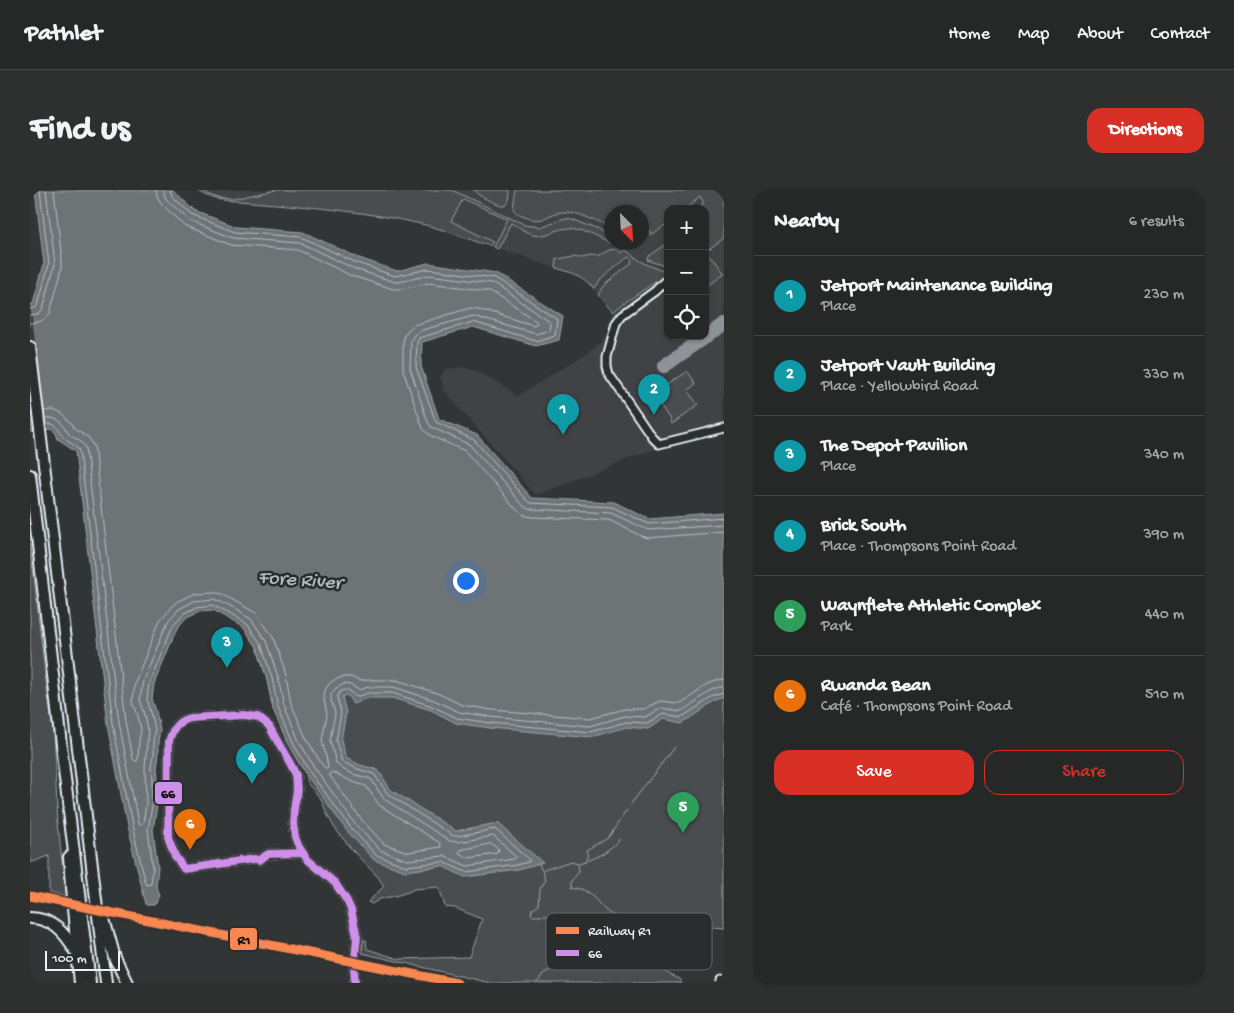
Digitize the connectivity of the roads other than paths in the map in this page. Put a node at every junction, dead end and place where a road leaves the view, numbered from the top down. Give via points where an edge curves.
1 (664, 282) edge
2 (30, 347) edge
3 (724, 428) edge
4 (30, 475) edge
5 (302, 853) junction
6 (30, 918) edge
7 (79, 924) junction
8 (103, 927) junction
9 (77, 954) junction
10 (80, 983) edge
11 (90, 983) edge
12 (106, 983) edge
13 (127, 983) edge
14 (355, 983) edge

1 - 3 street via 616,323 607,357 610,374 659,444
2 - 8 highway via 90,851
4 - 7 highway
5 - 5 street via 268,854 260,860 184,869 168,837 169,741 176,725 190,718 244,714 258,717 269,726 296,775 293,823
5 - 14 street via 335,883 351,910 357,936
6 - 9 highway via 48,921 59,929
7 - 9 highway
7 - 11 highway
8 - 12 highway
8 - 13 highway
9 - 10 highway

